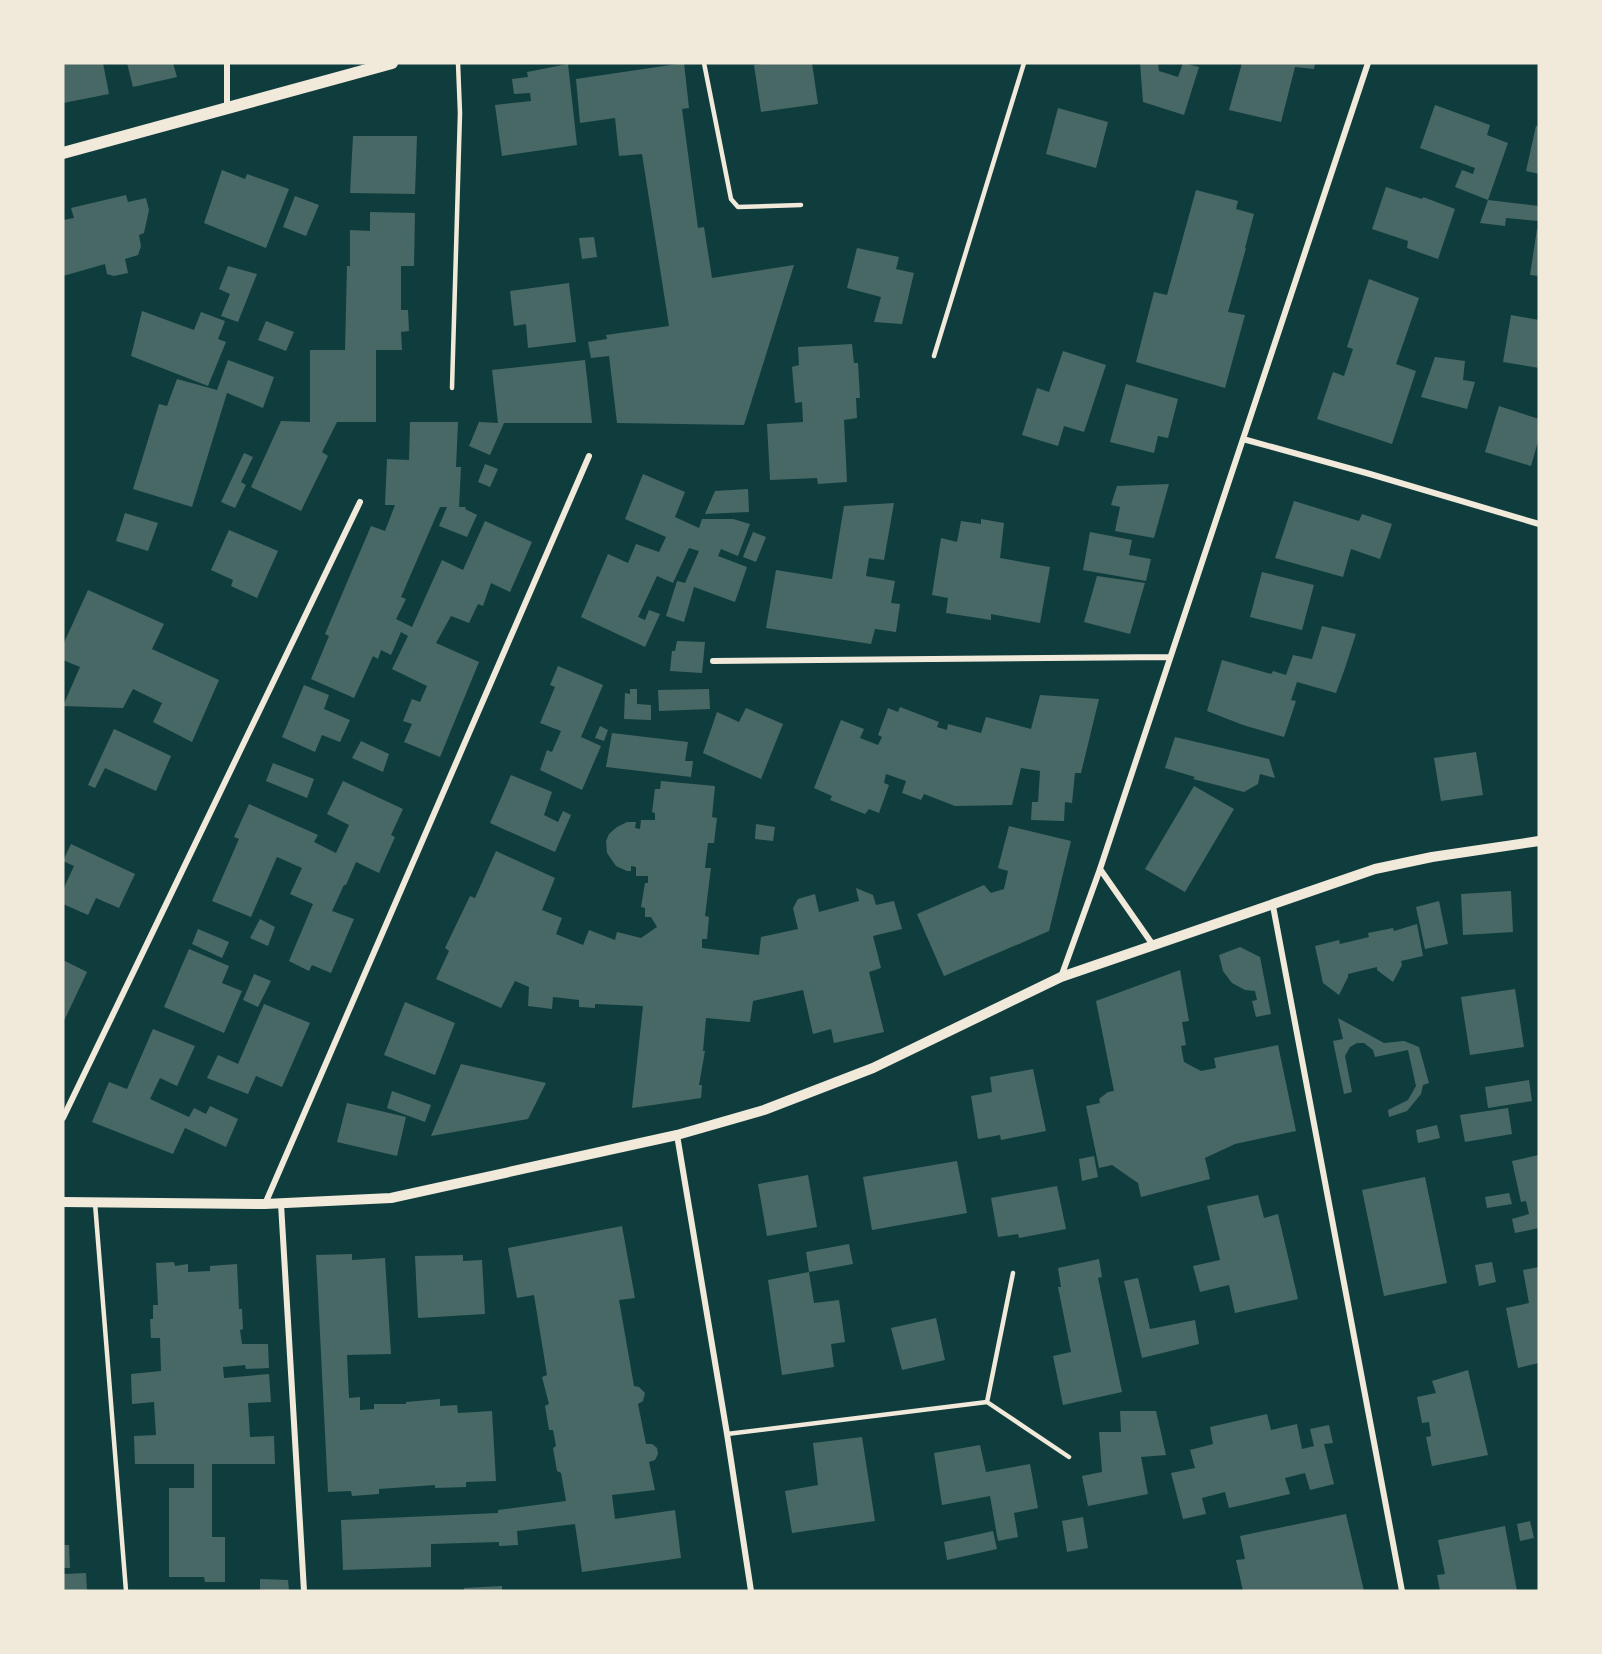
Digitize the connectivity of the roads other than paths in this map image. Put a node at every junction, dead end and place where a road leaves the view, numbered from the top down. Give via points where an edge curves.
1 (227, 63) edge
2 (392, 63) edge
3 (458, 63) edge
4 (704, 63) edge
5 (1024, 63) edge
6 (1368, 63) edge
7 (227, 108) junction
8 (63, 153) edge
9 (801, 205) dead end
10 (934, 356) dead end
11 (452, 388) dead end
12 (1243, 439) junction
13 (589, 456) dead end
14 (360, 502) dead end
15 (1539, 524) edge
16 (1170, 657) junction
17 (713, 661) dead end
18 (1539, 841) edge
19 (1100, 869) junction
20 (1273, 906) junction
21 (1153, 945) junction
22 (1061, 977) junction
23 (63, 1118) edge
24 (677, 1135) junction
25 (63, 1202) edge
26 (95, 1203) junction
27 (265, 1204) junction
28 (281, 1204) junction
29 (1013, 1273) dead end
30 (987, 1402) junction
31 (728, 1434) junction
32 (1069, 1457) dead end
33 (126, 1591) edge
34 (304, 1591) edge
35 (751, 1591) edge
36 (1402, 1591) edge

1 - 7 street
2 - 7 main road
3 - 11 lane
4 - 9 lane via 731,199 738,207
5 - 10 lane
6 - 12 street
7 - 8 main road
12 - 15 street
12 - 16 street
13 - 27 street
14 - 23 street
16 - 17 street
16 - 19 street
18 - 20 street via 1375,869
19 - 21 street
19 - 22 street
20 - 21 street
20 - 36 street
21 - 22 street
22 - 24 street via 873,1068 764,1110
24 - 28 street via 391,1198
24 - 31 street
25 - 26 street
26 - 27 street
26 - 33 lane
27 - 28 street
28 - 34 street
29 - 30 lane
30 - 31 lane
30 - 32 lane
31 - 35 street

